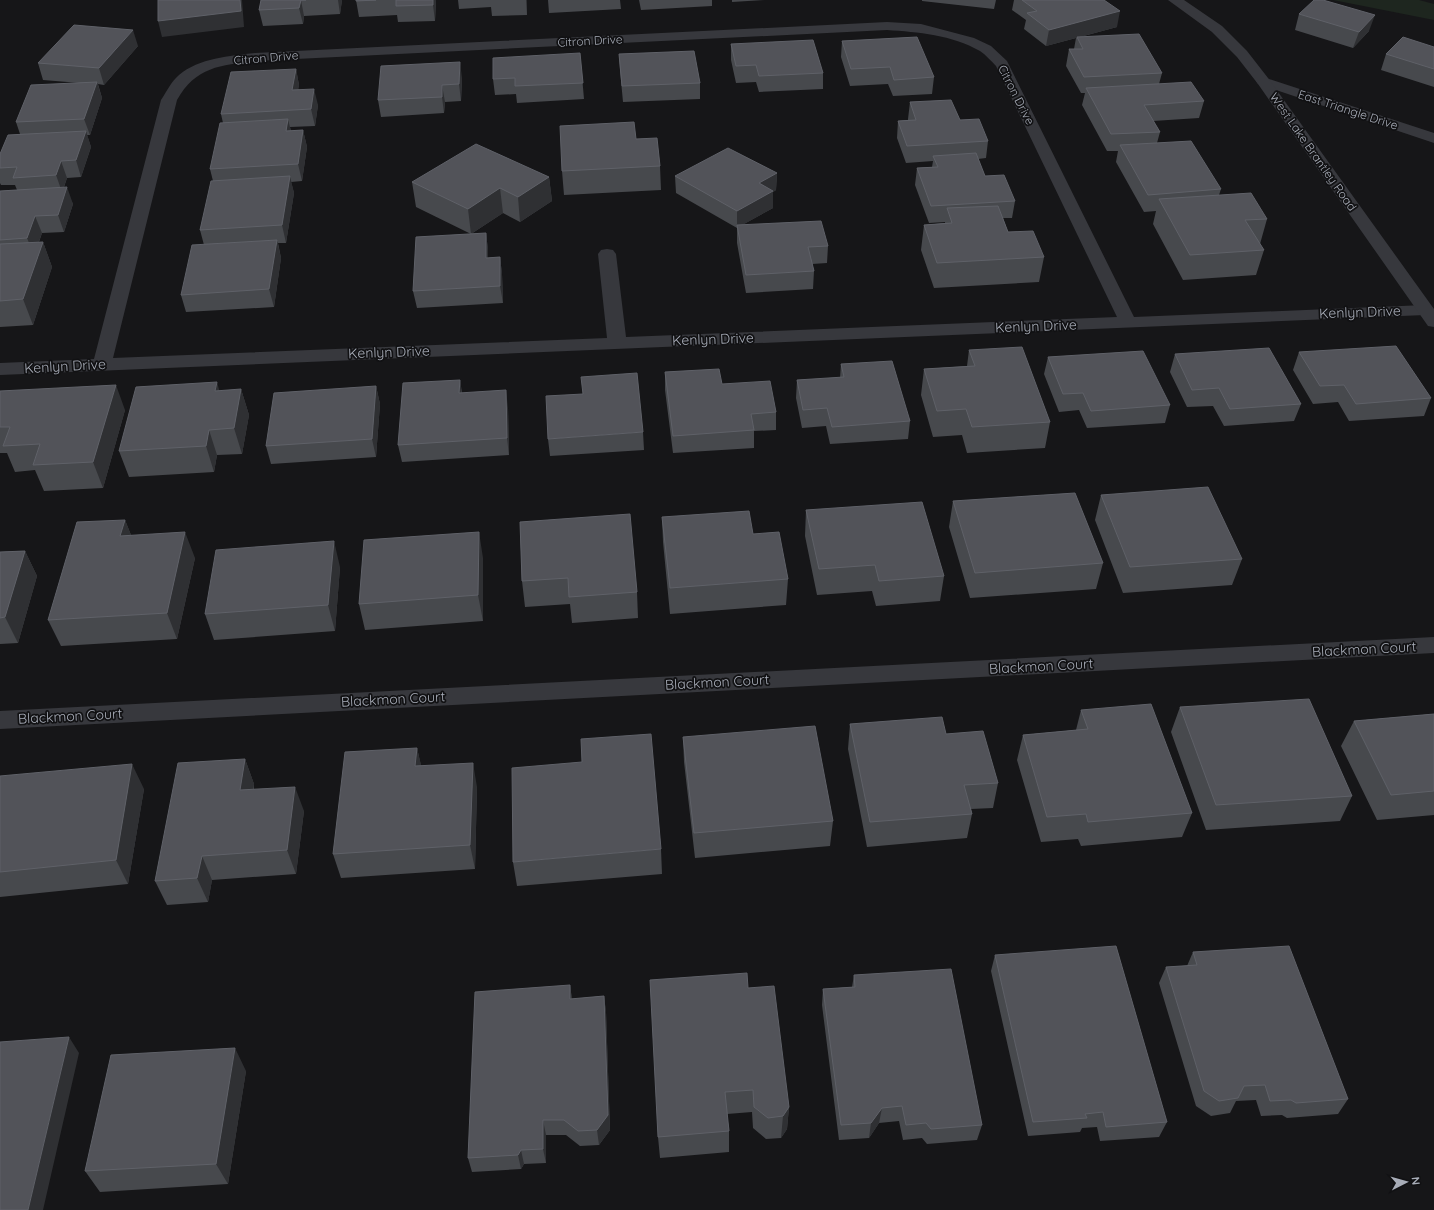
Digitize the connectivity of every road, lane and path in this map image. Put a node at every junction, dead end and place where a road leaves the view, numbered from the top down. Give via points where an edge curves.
1 (1175, 0) edge
2 (1263, 81) junction
3 (1434, 138) edge
4 (607, 254) dead end
5 (1430, 316) edge
6 (1128, 322) junction
7 (618, 342) junction
8 (102, 364) junction
9 (0, 369) edge
10 (1434, 645) edge
11 (0, 720) edge

1 - 2 street, West Lake Brantley Road via 1217,28
2 - 3 street, East Triangle Drive
2 - 5 street, West Lake Brantley Road
4 - 7 street
5 - 6 street, Kenlyn Drive
6 - 7 street, Kenlyn Drive
6 - 8 street, Citron Drive via 1002,64 986,48 969,41 921,28 887,26 255,57 212,65 192,73 178,85 169,100
7 - 8 street, Kenlyn Drive
8 - 9 street, Kenlyn Drive
10 - 11 street, Blackmon Court

